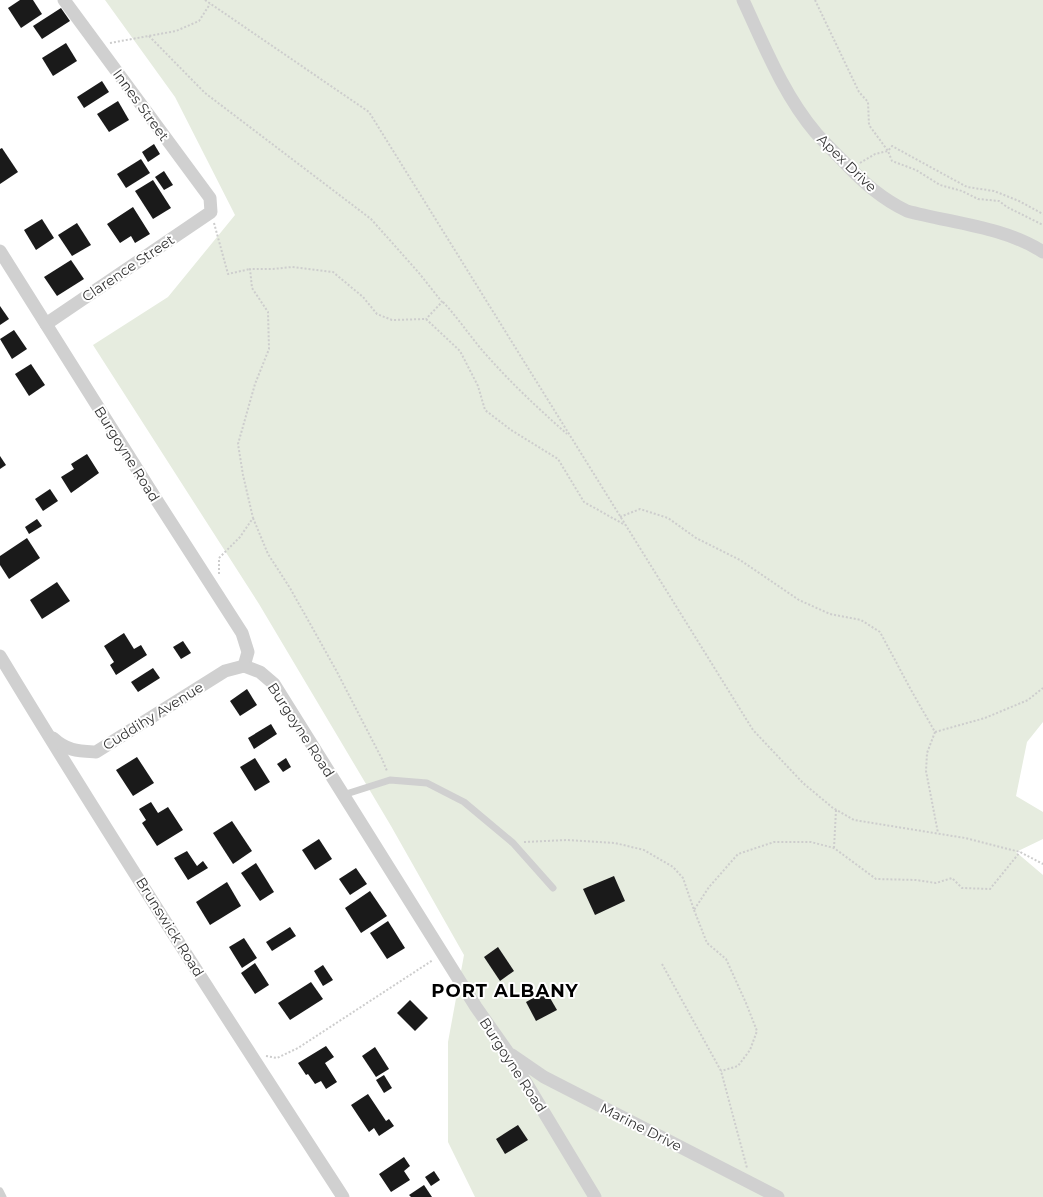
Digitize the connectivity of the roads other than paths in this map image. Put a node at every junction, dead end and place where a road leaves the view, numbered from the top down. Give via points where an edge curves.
1 (64, 0) edge
2 (742, 0) edge
3 (211, 212) joint
4 (0, 251) edge
5 (1043, 252) edge
6 (46, 324) junction
7 (0, 656) edge
8 (244, 666) junction
9 (44, 728) junction
10 (343, 795) junction
11 (553, 888) dead end
12 (507, 1051) junction
13 (0, 1191) edge
14 (3, 1197) edge
15 (343, 1197) edge
16 (595, 1197) edge
17 (778, 1197) edge

1 - 3 street, Innes Street via 210,198
2 - 5 street, Apex Drive via 778,75 804,117 859,178 878,194 907,211 1007,235
3 - 6 street, Clarence Street
4 - 6 street, Burgoyne Road
6 - 8 street, Burgoyne Road via 242,633 248,652
7 - 9 street, Brunswick Road
8 - 9 street, Cuddihy Avenue via 225,671 96,752 77,752 61,746
8 - 10 street, Burgoyne Road via 260,672 274,684
9 - 15 street, Brunswick Road
10 - 11 lane via 390,780 427,783 464,802 513,843
10 - 12 street, Burgoyne Road via 476,1008
12 - 16 street, Burgoyne Road
12 - 17 street, Marine Drive via 544,1078
13 - 14 lane

